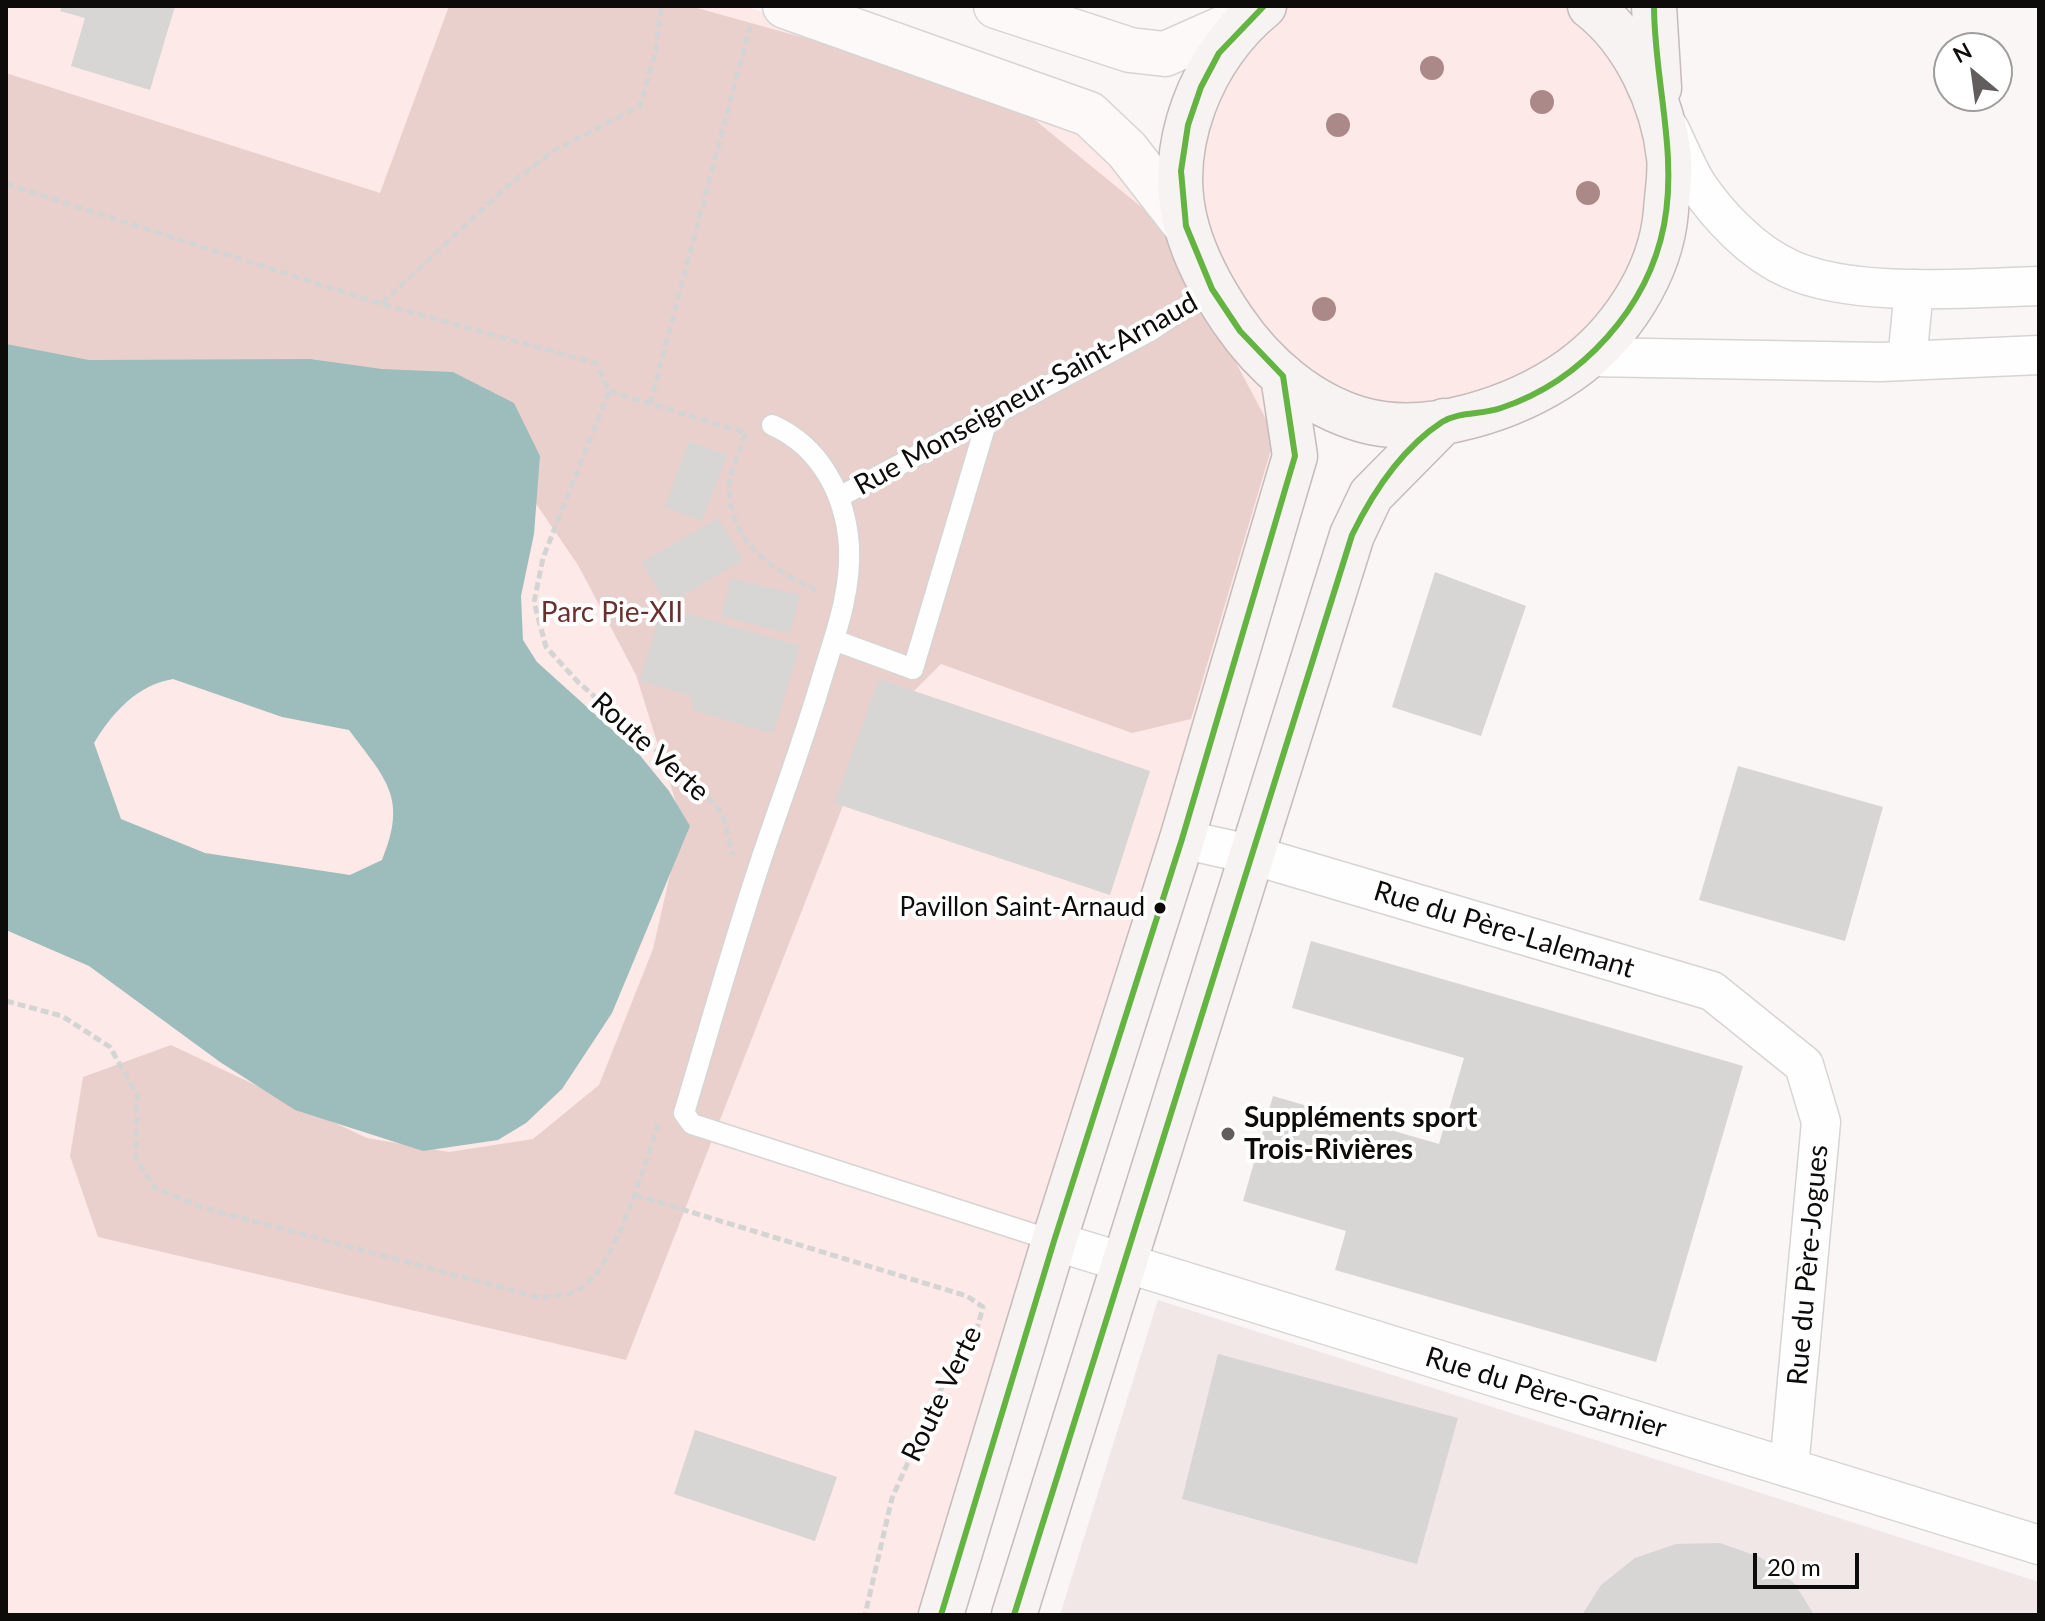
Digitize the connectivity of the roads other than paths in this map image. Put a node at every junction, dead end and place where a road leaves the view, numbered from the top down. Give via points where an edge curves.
1 (996, 6) edge
2 (1590, 6) edge
3 (1654, 6) edge
4 (769, 8) edge
5 (1256, 9) edge
6 (1661, 111) junction
7 (1186, 226) junction
8 (2039, 286) edge
9 (1212, 289) junction
10 (1914, 289) junction
11 (2039, 355) edge
12 (1589, 357) junction
13 (1907, 361) junction
14 (1283, 376) junction
15 (988, 417) junction
16 (1444, 421) junction
17 (772, 425) dead end
18 (839, 497) junction
19 (834, 640) junction
20 (1182, 839) junction
21 (1249, 854) junction
22 (1804, 1065) joint
23 (1054, 1241) junction
24 (1123, 1263) junction
25 (1789, 1468) junction
26 (2039, 1545) edge
27 (941, 1615) edge
28 (1014, 1615) edge

1 - 5 main road via 1130,50 1165,54
2 - 6 main road via 1628,47
3 - 6 main road
4 - 7 main road via 1089,114 1127,150
5 - 7 main road via 1219,53 1188,125 1181,171
6 - 10 street via 1696,183 1753,246 1791,270 1854,285
6 - 12 main road via 1670,160 1664,226 1625,319
7 - 9 main road
8 - 10 street
9 - 14 main road via 1240,331
9 - 15 lane, Rue Monseigneur-Saint-Arnaud via 1150,331
10 - 13 street
11 - 13 street
12 - 13 street
12 - 16 main road via 1546,387 1502,408
14 - 16 main road via 1322,405 1364,420 1395,425
14 - 20 main road via 1295,456
15 - 18 lane, Rue Monseigneur-Saint-Arnaud
15 - 19 lane via 913,669
16 - 21 main road via 1371,495 1352,535
17 - 18 lane via 795,435 816,456
18 - 19 lane via 849,546 846,598
19 - 23 lane via 750,891 684,1113 692,1124
20 - 21 street, Rue du Père-Lalemant
20 - 23 main road
21 - 22 street, Rue du Père-Lalemant via 1712,991
21 - 24 main road
22 - 25 street, Rue du Père-Jogues via 1821,1122
23 - 24 street, Rue du Père-Garnier
23 - 27 main road
24 - 25 street, Rue du Père-Garnier
24 - 28 main road
25 - 26 street, Rue du Père-Garnier

